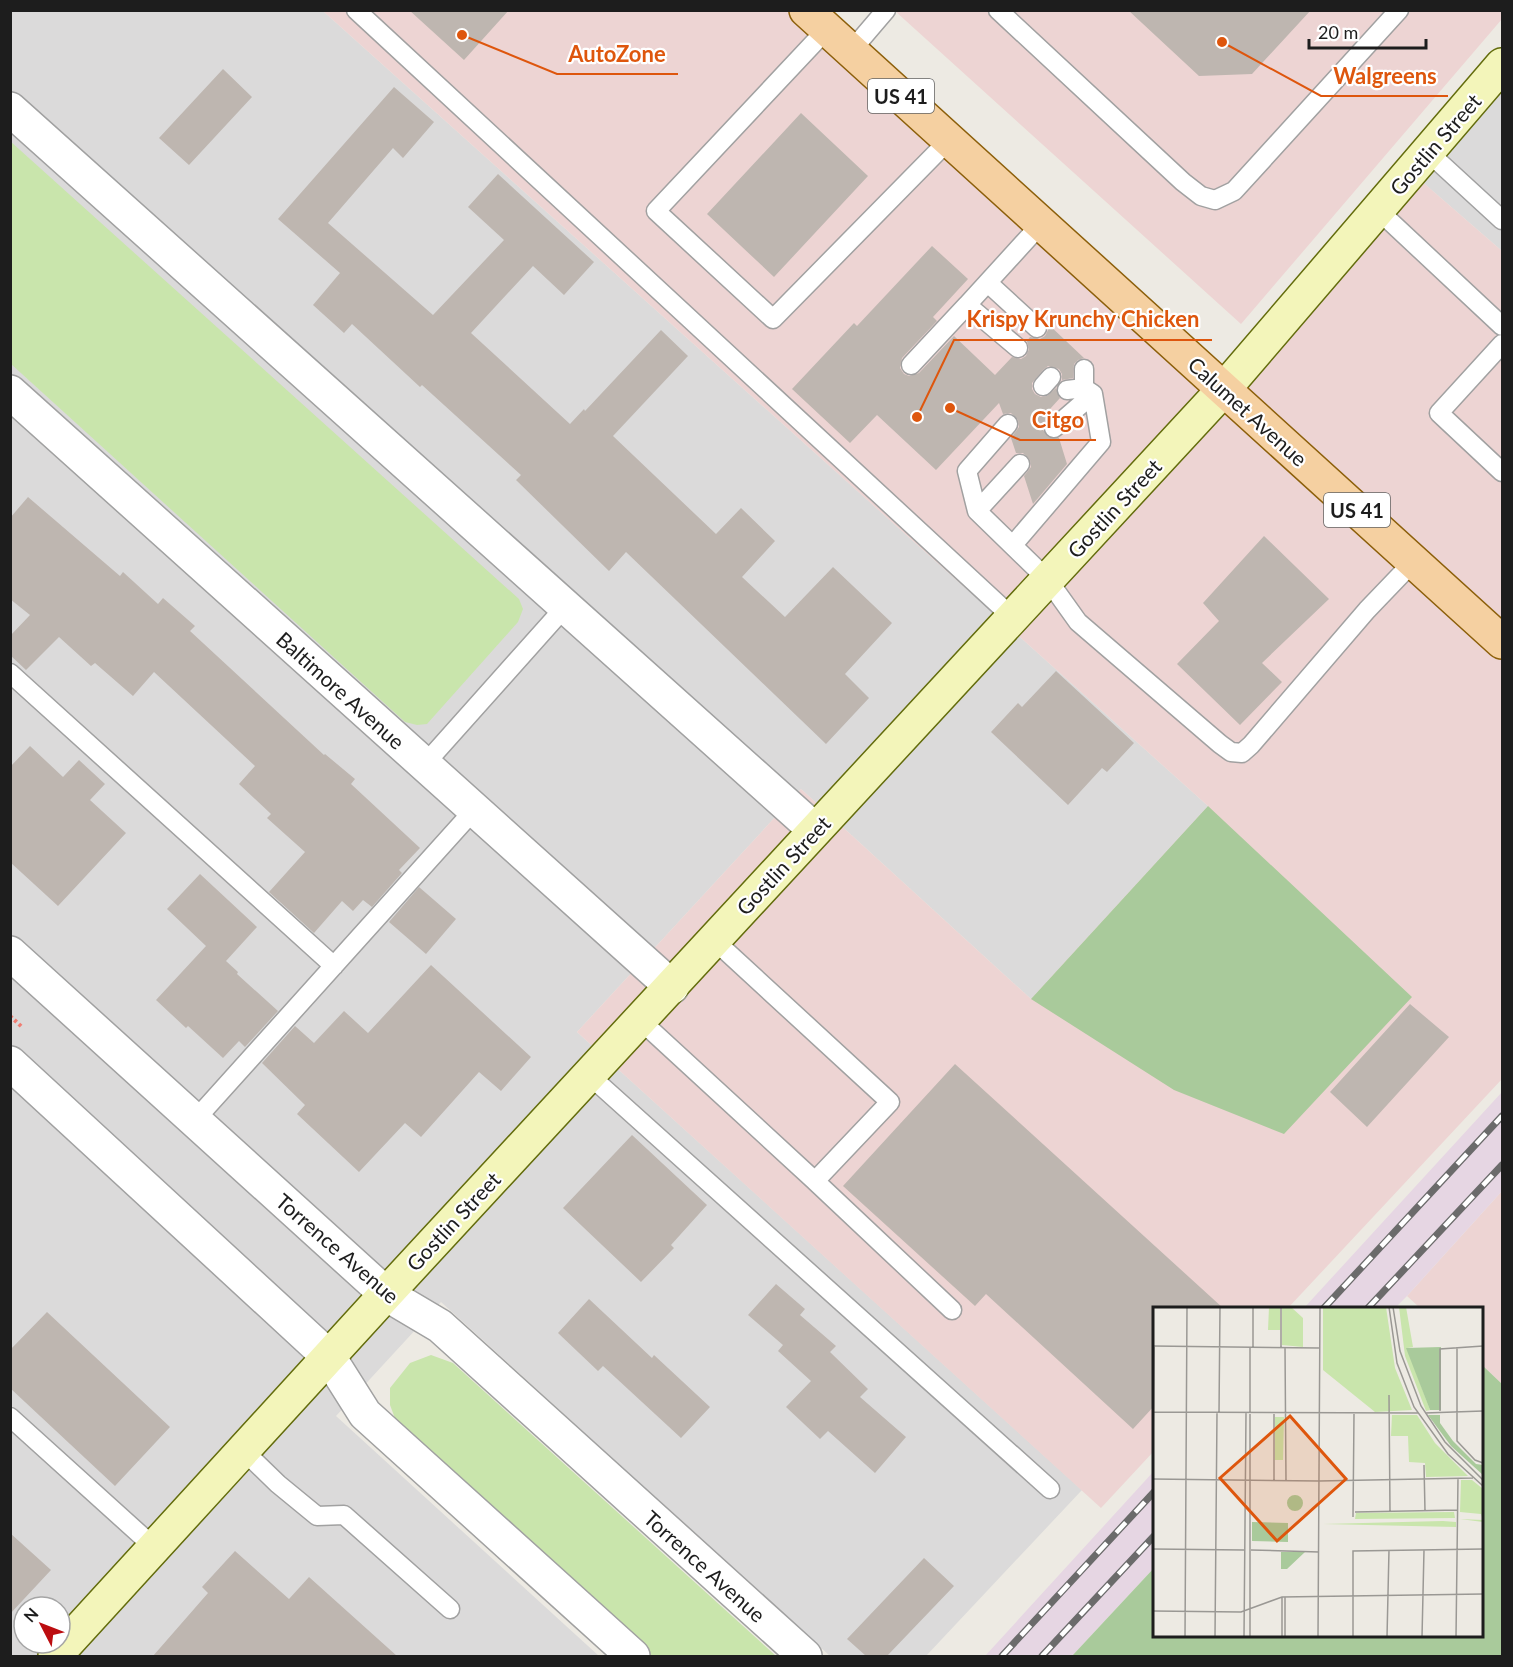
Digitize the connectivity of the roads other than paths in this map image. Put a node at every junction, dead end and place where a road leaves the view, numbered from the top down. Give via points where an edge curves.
1 (356, 10) edge
2 (886, 10) edge
3 (998, 10) edge
4 (1399, 10) edge
5 (816, 20) edge
6 (851, 51) junction
7 (1503, 66) edge
8 (10, 109) edge
9 (949, 140) junction
10 (1428, 152) junction
11 (1378, 210) junction
12 (1503, 220) edge
13 (1041, 224) junction
14 (988, 283) junction
15 (967, 305) junction
16 (1503, 326) edge
17 (1037, 328) dead end
18 (1503, 344) edge
19 (1018, 348) dead end
20 (911, 365) dead end
21 (1084, 369) dead end
22 (1224, 389) junction
23 (1081, 391) junction
24 (10, 392) edge
25 (1008, 424) dead end
26 (1054, 428) dead end
27 (1020, 464) dead end
28 (1503, 472) edge
29 (977, 511) junction
30 (1013, 545) junction
31 (1414, 561) junction
32 (1048, 580) junction
33 (565, 607) junction
34 (1012, 617) junction
35 (1503, 642) edge
36 (10, 673) edge
37 (424, 765) junction
38 (474, 810) junction
39 (815, 830) junction
40 (714, 940) junction
41 (10, 953) edge
42 (334, 966) junction
43 (672, 987) junction
44 (640, 1020) junction
45 (10, 1063) edge
46 (589, 1075) junction
47 (195, 1120) junction
48 (815, 1182) junction
49 (386, 1294) junction
50 (952, 1310) dead end
51 (329, 1357) junction
52 (10, 1417) edge
53 (244, 1451) junction
54 (1050, 1489) dead end
55 (154, 1548) junction
56 (450, 1609) dead end
57 (55, 1656) edge
58 (633, 1656) edge
59 (805, 1656) edge

1 - 34 lane
2 - 6 lane
3 - 4 lane via 1183,182 1201,196 1215,200 1234,191
5 - 6 main road, Calumet Avenue / US 41
5 - 9 lane via 656,211 773,319
6 - 9 main road, Calumet Avenue / US 41
7 - 10 main road, Gostlin Street
8 - 33 street
9 - 13 main road, Calumet Avenue / US 41
10 - 11 main road, Gostlin Street
10 - 12 lane
11 - 16 lane
11 - 22 main road, Gostlin Street
13 - 14 lane
13 - 22 main road, Calumet Avenue / US 41
14 - 15 lane
14 - 17 lane
15 - 19 lane
15 - 20 lane
18 - 28 lane via 1439,413
21 - 23 lane
22 - 31 main road, Calumet Avenue / US 41
22 - 32 main road, Gostlin Street
23 - 26 lane
23 - 30 lane via 1101,442
24 - 37 street, Baltimore Avenue
25 - 29 lane via 967,471
27 - 29 lane
29 - 30 lane
30 - 32 lane
31 - 32 lane via 1242,753 1231,752 1220,744 1078,622
31 - 35 main road, Calumet Avenue / US 41
32 - 34 main road, Gostlin Street
33 - 37 lane
33 - 39 street
34 - 39 main road, Gostlin Street
36 - 42 lane
37 - 38 street, Baltimore Avenue
38 - 42 lane
38 - 43 street, Baltimore Avenue
39 - 40 main road, Gostlin Street
40 - 43 main road, Gostlin Street
40 - 48 lane via 890,1102
41 - 47 street, Torrence Avenue
42 - 47 lane
43 - 44 main road, Gostlin Street
44 - 46 main road, Gostlin Street
44 - 48 lane
45 - 51 street
46 - 49 main road, Gostlin Street
46 - 54 lane
47 - 49 street, Torrence Avenue
48 - 50 lane
49 - 51 main road, Gostlin Street
49 - 59 street, Torrence Avenue via 440,1326
51 - 53 main road, Gostlin Street
51 - 58 street via 364,1414
52 - 55 lane
53 - 55 main road, Gostlin Street
53 - 56 lane via 317,1516 344,1515
55 - 57 main road, Gostlin Street

